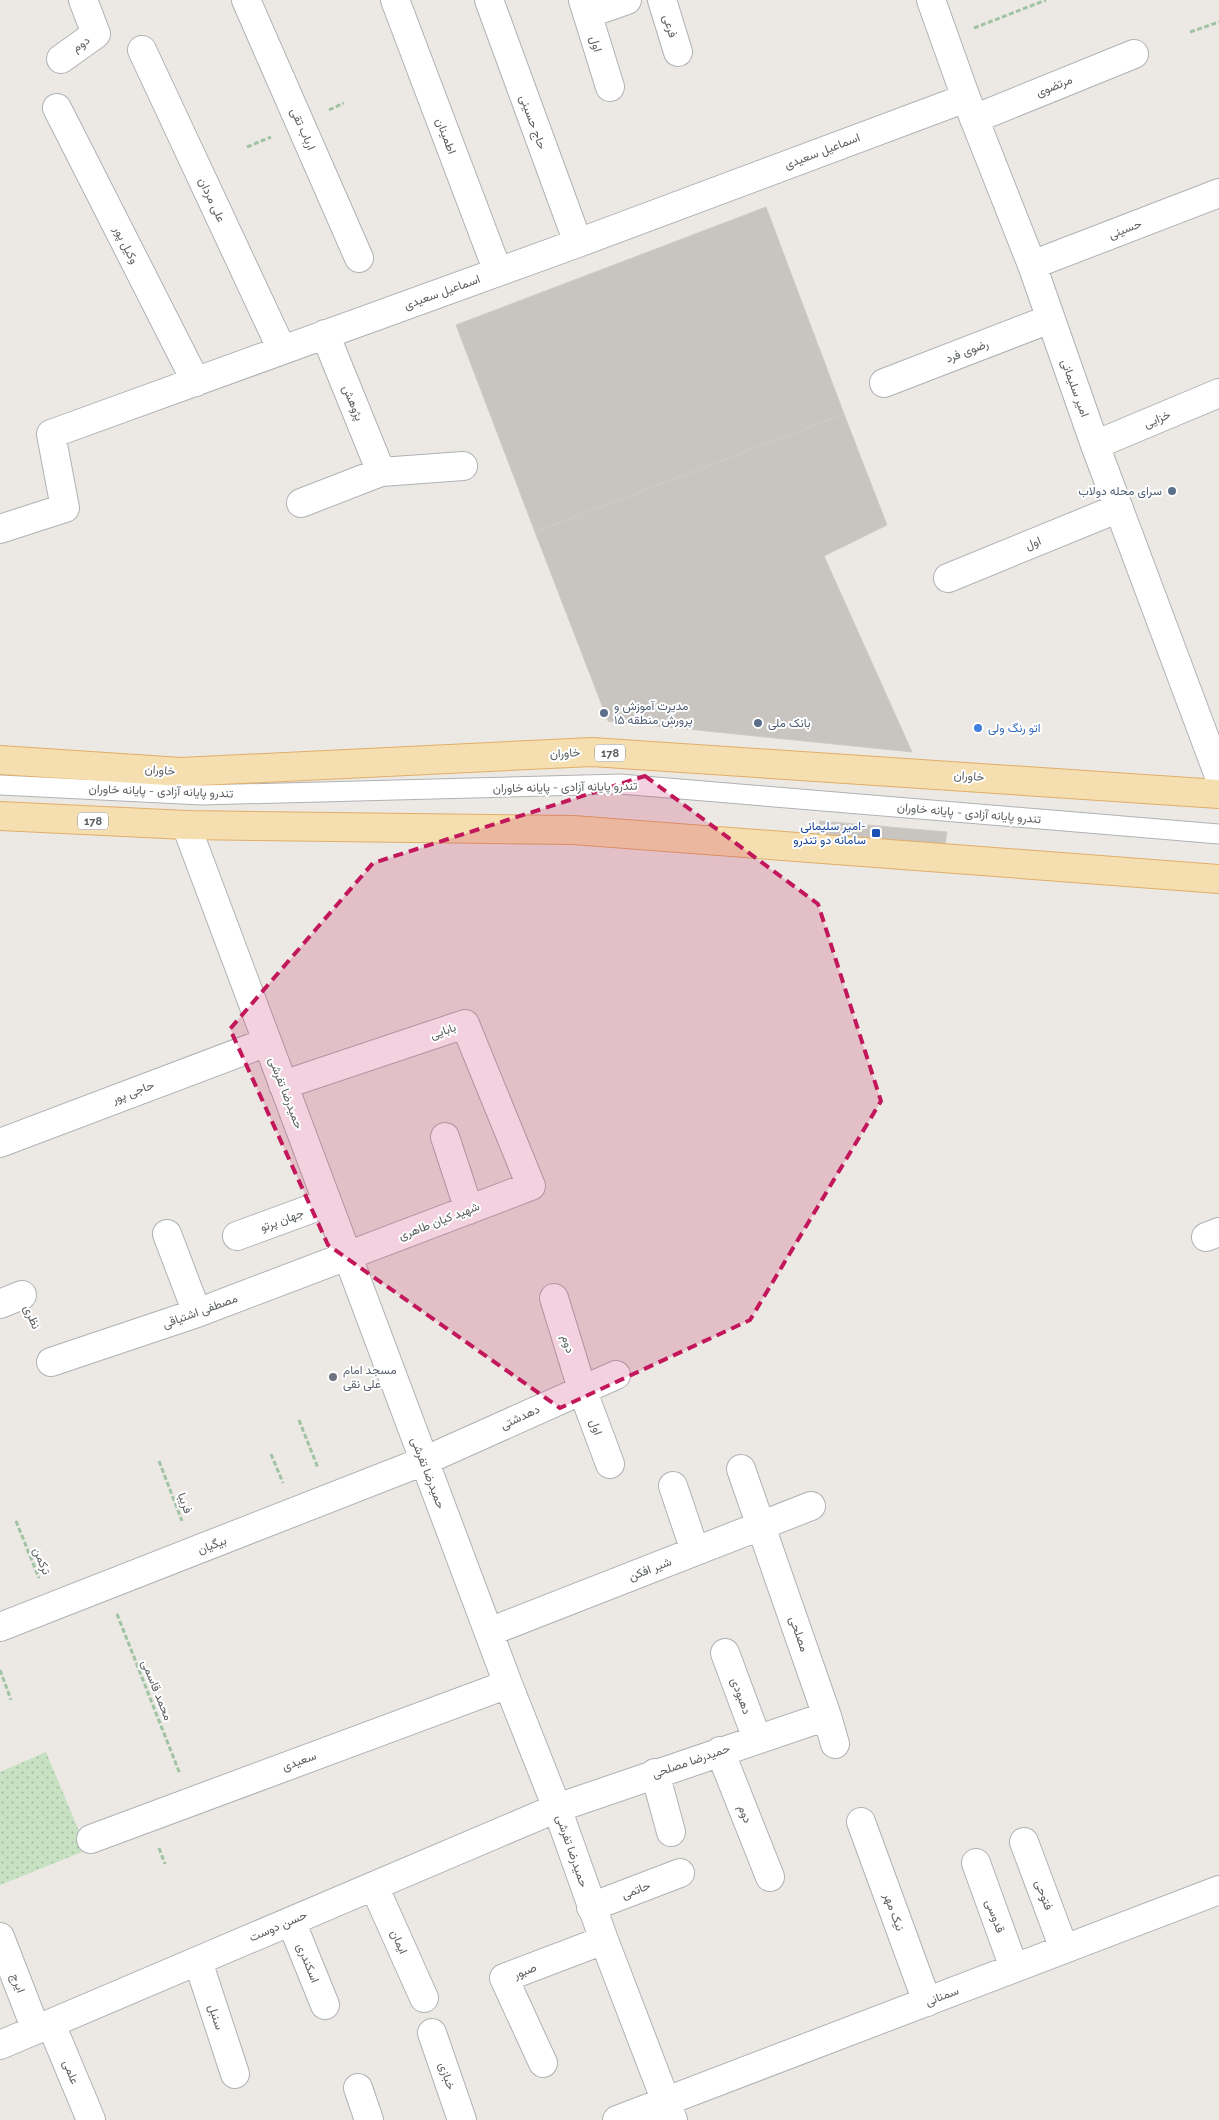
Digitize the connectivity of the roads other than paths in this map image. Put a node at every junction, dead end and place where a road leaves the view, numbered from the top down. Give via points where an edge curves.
1 (83, 0) edge
2 (246, 0) edge
3 (395, 0) edge
4 (489, 0) edge
5 (627, 0) edge
6 (662, 0) edge
7 (931, 0) edge
8 (585, 7) edge
9 (142, 50) dead end
10 (678, 52) dead end
11 (1134, 54) dead end
12 (61, 59) dead end
13 (610, 87) dead end
14 (57, 108) dead end
15 (970, 109) junction
16 (1219, 193) edge
17 (578, 243) junction
18 (359, 258) dead end
19 (1032, 266) junction
20 (498, 272) junction
21 (1050, 319) junction
22 (325, 334) junction
23 (282, 350) junction
24 (196, 382) junction
25 (884, 383) dead end
26 (1219, 393) edge
27 (1095, 445) junction
28 (463, 466) dead end
29 (381, 472) junction
30 (301, 503) dead end
31 (1119, 508) junction
32 (0, 529) edge
33 (948, 578) dead end
34 (0, 760) edge
35 (1219, 776) edge
36 (0, 785) edge
37 (1219, 794) edge
38 (0, 816) edge
39 (186, 825) junction
40 (1219, 834) edge
41 (1219, 879) edge
42 (267, 1042) junction
43 (283, 1085) junction
44 (445, 1137) dead end
45 (0, 1142) edge
46 (531, 1186) joint
47 (327, 1203) junction
48 (469, 1210) junction
49 (167, 1234) dead end
50 (237, 1236) dead end
51 (348, 1256) junction
52 (554, 1298) dead end
53 (198, 1313) junction
54 (52, 1362) dead end
55 (616, 1375) dead end
56 (582, 1389) junction
57 (424, 1461) junction
58 (610, 1464) dead end
59 (741, 1469) dead end
60 (673, 1486) dead end
61 (811, 1506) dead end
62 (761, 1525) junction
63 (694, 1551) junction
64 (0, 1627) edge
65 (489, 1632) junction
66 (725, 1653) dead end
67 (508, 1684) junction
68 (827, 1716) junction
69 (757, 1739) junction
70 (835, 1744) dead end
71 (720, 1751) junction
72 (655, 1773) junction
73 (556, 1808) junction
74 (861, 1822) dead end
75 (671, 1832) dead end
76 (91, 1839) dead end
77 (1024, 1842) dead end
78 (976, 1863) dead end
79 (680, 1873) dead end
80 (770, 1877) dead end
81 (374, 1886) junction
82 (1219, 1890) edge
83 (591, 1907) junction
84 (291, 1921) junction
85 (0, 1937) edge
86 (604, 1940) junction
87 (1064, 1949) junction
88 (198, 1961) junction
89 (1014, 1968) junction
90 (424, 1998) dead end
91 (927, 2002) junction
92 (325, 2005) dead end
93 (44, 2027) junction
94 (432, 2033) dead end
95 (0, 2045) edge
96 (542, 2063) dead end
97 (235, 2074) dead end
98 (358, 2088) dead end
99 (669, 2110) edge
100 (91, 2120) edge
101 (370, 2120) edge
102 (462, 2120) edge
103 (617, 2120) edge

1 - 12 street, دوم via 96,34
2 - 18 street, ارباب تقی
3 - 20 street, اطمینان
4 - 17 street, حاج حسینی
5 - 8 street
6 - 10 street, فرعی
7 - 15 street, امیر سلیمانی
8 - 13 street, اول
9 - 23 street, علی مردان
11 - 15 street, مرتضوی
14 - 24 street, وکیل پور
15 - 17 street, اسماعیل سعیدی
15 - 19 street, امیر سلیمانی
16 - 19 street, حسینی
17 - 20 street, اسماعیل سعیدی
19 - 21 street, امیر سلیمانی
20 - 22 street, اسماعیل سعیدی
21 - 25 street, رضوی فرد
21 - 27 street, امیر سلیمانی
22 - 23 street, اسماعیل سعیدی
22 - 29 street, پژوهش
23 - 24 street, اسماعیل سعیدی
24 - 32 street, اسماعیل سعیدی via 51,434 65,508
26 - 27 street, خزایی
27 - 31 street, امیر سلیمانی
28 - 29 street
29 - 30 street
31 - 33 street, اول
31 - 35 street, امیر سلیمانی
34 - 37 main road, خاوران / 178 via 181,772 592,752
36 - 40 lane, تندرو پایانه آزادی - پایانه خاوران via 202,795 620,784
38 - 39 main road, 178
39 - 41 main road, 178 via 573,830
39 - 42 street, حمیدرضا تفرشی
42 - 43 street, حمیدرضا تفرشی
42 - 45 street, حاجی پور
43 - 46 street, بابایی via 465,1024
43 - 47 street, حمیدرضا تفرشی
44 - 48 street
46 - 48 street, شهید کیان طاهری
47 - 50 street, جهان پرتو
47 - 51 street, حمیدرضا تفرشی
48 - 51 street, شهید کیان طاهری
49 - 53 street
51 - 53 street, مصطفی اشتیاقی
51 - 57 street, حمیدرضا تفرشی
52 - 56 street, دوم
53 - 54 street, مصطفی اشتیاقی
55 - 56 street, دهدشتی
56 - 57 street, دهدشتی
56 - 58 street, اول
57 - 64 street, بیگیان
57 - 65 street, حمیدرضا تفرشی
59 - 62 street
60 - 63 street
61 - 62 street, شیر افکن
62 - 63 street, شیر افکن
62 - 68 street, مصلحی
63 - 65 street, شیر افکن
65 - 67 street, حمیدرضا تفرشی
66 - 69 street, دهبودی
67 - 73 street, حمیدرضا تفرشی
67 - 76 street, سعیدی
68 - 69 street, حمیدرضا مصلحی
68 - 70 street, مصلحی
69 - 71 street, حمیدرضا مصلحی
71 - 72 street, حمیدرضا مصلحی
71 - 80 street, دوم
72 - 73 street, حمیدرضا مصلحی
72 - 75 street
73 - 81 street, حسن دوست
73 - 83 street, حمیدرضا تفرشی
74 - 91 street, نیک مهر
77 - 87 street, فتوحی
78 - 89 street, قدوسی
79 - 83 street, حاتمی
81 - 84 street, حسن دوست
81 - 90 street, ایمان
82 - 87 street, سمنانی
83 - 86 street, حمیدرضا تفرشی
84 - 88 street, حسن دوست
84 - 92 street, اسکندری
85 - 93 street, ایرج
86 - 96 street, صبور via 504,1978
86 - 99 street, حمیدرضا تفرشی
87 - 89 street, سمنانی
88 - 93 street, حسن دوست
88 - 97 street, سنبل
89 - 91 street, سمنانی
91 - 99 street, سمنانی
93 - 95 street, حسن دوست
93 - 100 street, علمی
94 - 102 street, خبازی
98 - 101 street
99 - 103 street, سمنانی

